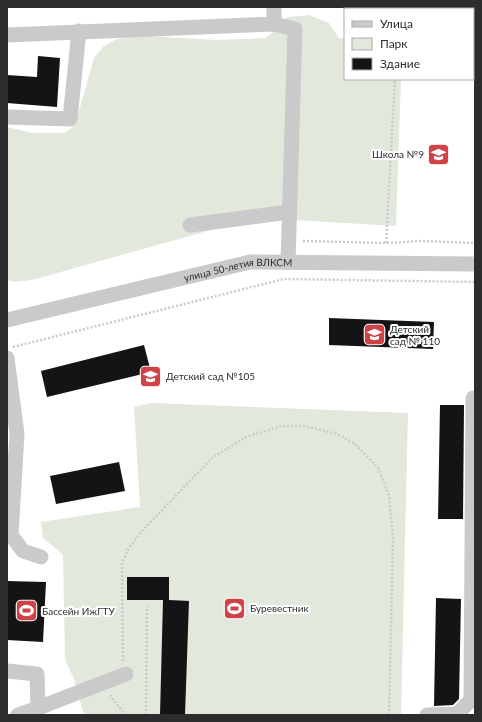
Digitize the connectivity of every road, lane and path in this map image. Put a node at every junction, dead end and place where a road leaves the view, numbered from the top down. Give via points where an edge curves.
1 (274, 7) edge
2 (274, 24) junction
3 (79, 31) junction
4 (7, 35) edge
5 (395, 80) edge
6 (7, 117) edge
7 (289, 212) junction
8 (190, 225) dead end
9 (303, 241) dead end
10 (386, 243) junction
11 (475, 243) edge
12 (288, 262) junction
13 (475, 264) edge
14 (475, 282) edge
15 (7, 320) edge
16 (7, 348) edge
17 (7, 358) edge
18 (473, 398) dead end
19 (474, 493) edge
20 (9, 537) edge
21 (41, 556) dead end
22 (147, 606) dead end
23 (474, 628) edge
24 (7, 671) edge
25 (123, 675) joint
26 (104, 695) dead end
27 (38, 708) junction
28 (18, 715) edge
29 (125, 715) edge
30 (146, 715) edge
31 (389, 715) edge
32 (427, 715) edge

1 - 2 street
2 - 3 street
2 - 7 street via 295,29
3 - 4 street
3 - 6 street via 70,119
5 - 10 path
7 - 8 street
7 - 12 street
9 - 10 path
10 - 11 path
12 - 13 street, улица 50-летия ВЛКСМ
12 - 15 street, улица 50-летия ВЛКСМ via 250,262
14 - 16 path via 284,280
17 - 20 street via 17,434
18 - 19 street
19 - 23 street
20 - 21 street via 23,552
22 - 30 path
23 - 32 street via 471,700 458,714
24 - 27 street via 37,674
25 - 27 street
25 - 31 path via 122,563 128,549 212,458 246,437 282,426 304,426 337,434 356,444 378,468 389,496 393,537
26 - 29 path via 109,694
27 - 28 street

